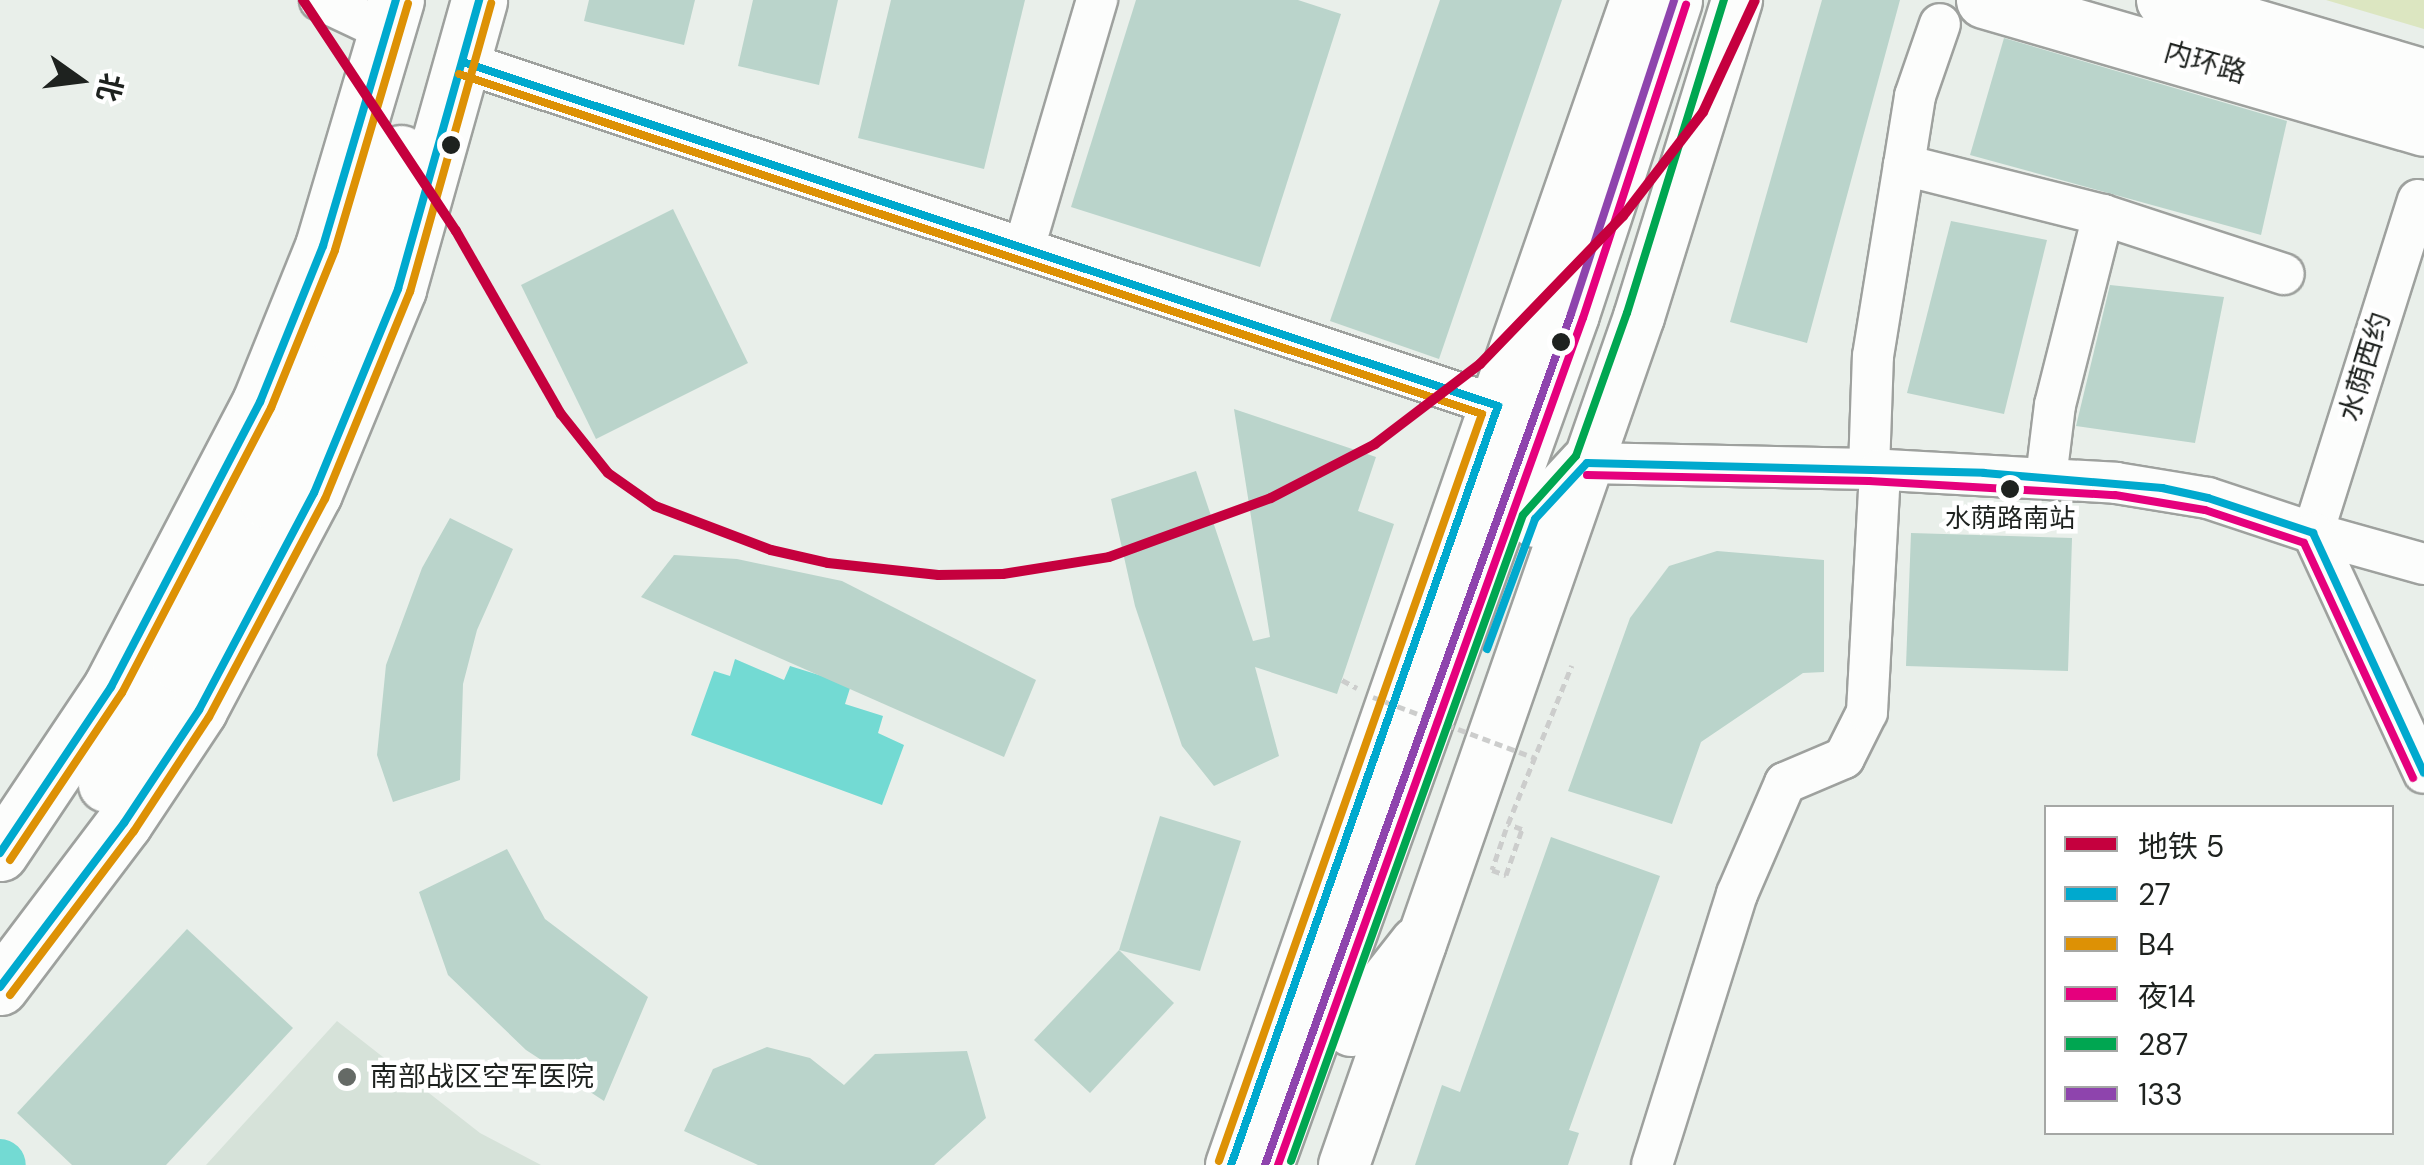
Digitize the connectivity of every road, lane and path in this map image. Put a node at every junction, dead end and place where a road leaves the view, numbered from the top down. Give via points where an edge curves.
1 (320, 0) edge
2 (442, 0) edge
3 (479, 0) edge
4 (1097, 0) edge
5 (1636, 0) edge
6 (1674, 0) edge
7 (1705, 0) edge
8 (1738, 0) edge
9 (2164, 0) edge
10 (2270, 0) edge
11 (1962, 12) edge
12 (392, 16) edge
13 (2424, 46) edge
14 (463, 62) junction
15 (2424, 77) edge
16 (2424, 128) edge
17 (1904, 166) junction
18 (2418, 200) dead end
19 (2103, 215) junction
20 (1024, 248) junction
21 (2284, 274) dead end
22 (1498, 406) junction
23 (1587, 463) junction
24 (1874, 469) junction
25 (2046, 478) junction
26 (1535, 519) junction
27 (2313, 534) junction
28 (2424, 564) edge
29 (1572, 665) dead end
30 (1373, 697) dead end
31 (1534, 758) junction
32 (2424, 773) edge
33 (1506, 830) dead end
34 (0, 853) edge
35 (0, 933) edge
36 (1418, 944) junction
37 (0, 988) edge
38 (1351, 1028) junction
39 (1231, 1165) edge
40 (1265, 1165) edge
41 (1303, 1165) edge
42 (1344, 1165) edge
43 (1652, 1165) edge

1 - 12 street
2 - 35 highway via 370,250 267,500 144,724
3 - 14 highway
4 - 20 street
5 - 22 main road
6 - 40 highway via 1571,314
7 - 26 highway
8 - 23 main road
9 - 15 highway, 内环路
10 - 13 highway
11 - 16 highway, 内环路
11 - 17 street via 1915,96
12 - 34 highway via 328,230 260,402 111,687
14 - 20 street
14 - 37 highway via 398,290 306,508 189,725
17 - 19 street
17 - 24 street via 1873,356
18 - 27 street, 水荫西约
19 - 21 street
19 - 25 street via 2055,405
20 - 22 street
22 - 39 main road
23 - 24 street
23 - 26 highway
23 - 36 main road
24 - 25 street
24 - 43 street via 1867,712 1844,758 1785,783 1737,894
25 - 27 street via 2208,498
26 - 38 highway
27 - 28 street
27 - 32 street
29 - 31 path
30 - 31 path, bridge
31 - 33 path via 1508,824 1522,829 1506,874 1492,870
36 - 38 highway
36 - 42 main road
38 - 41 highway

